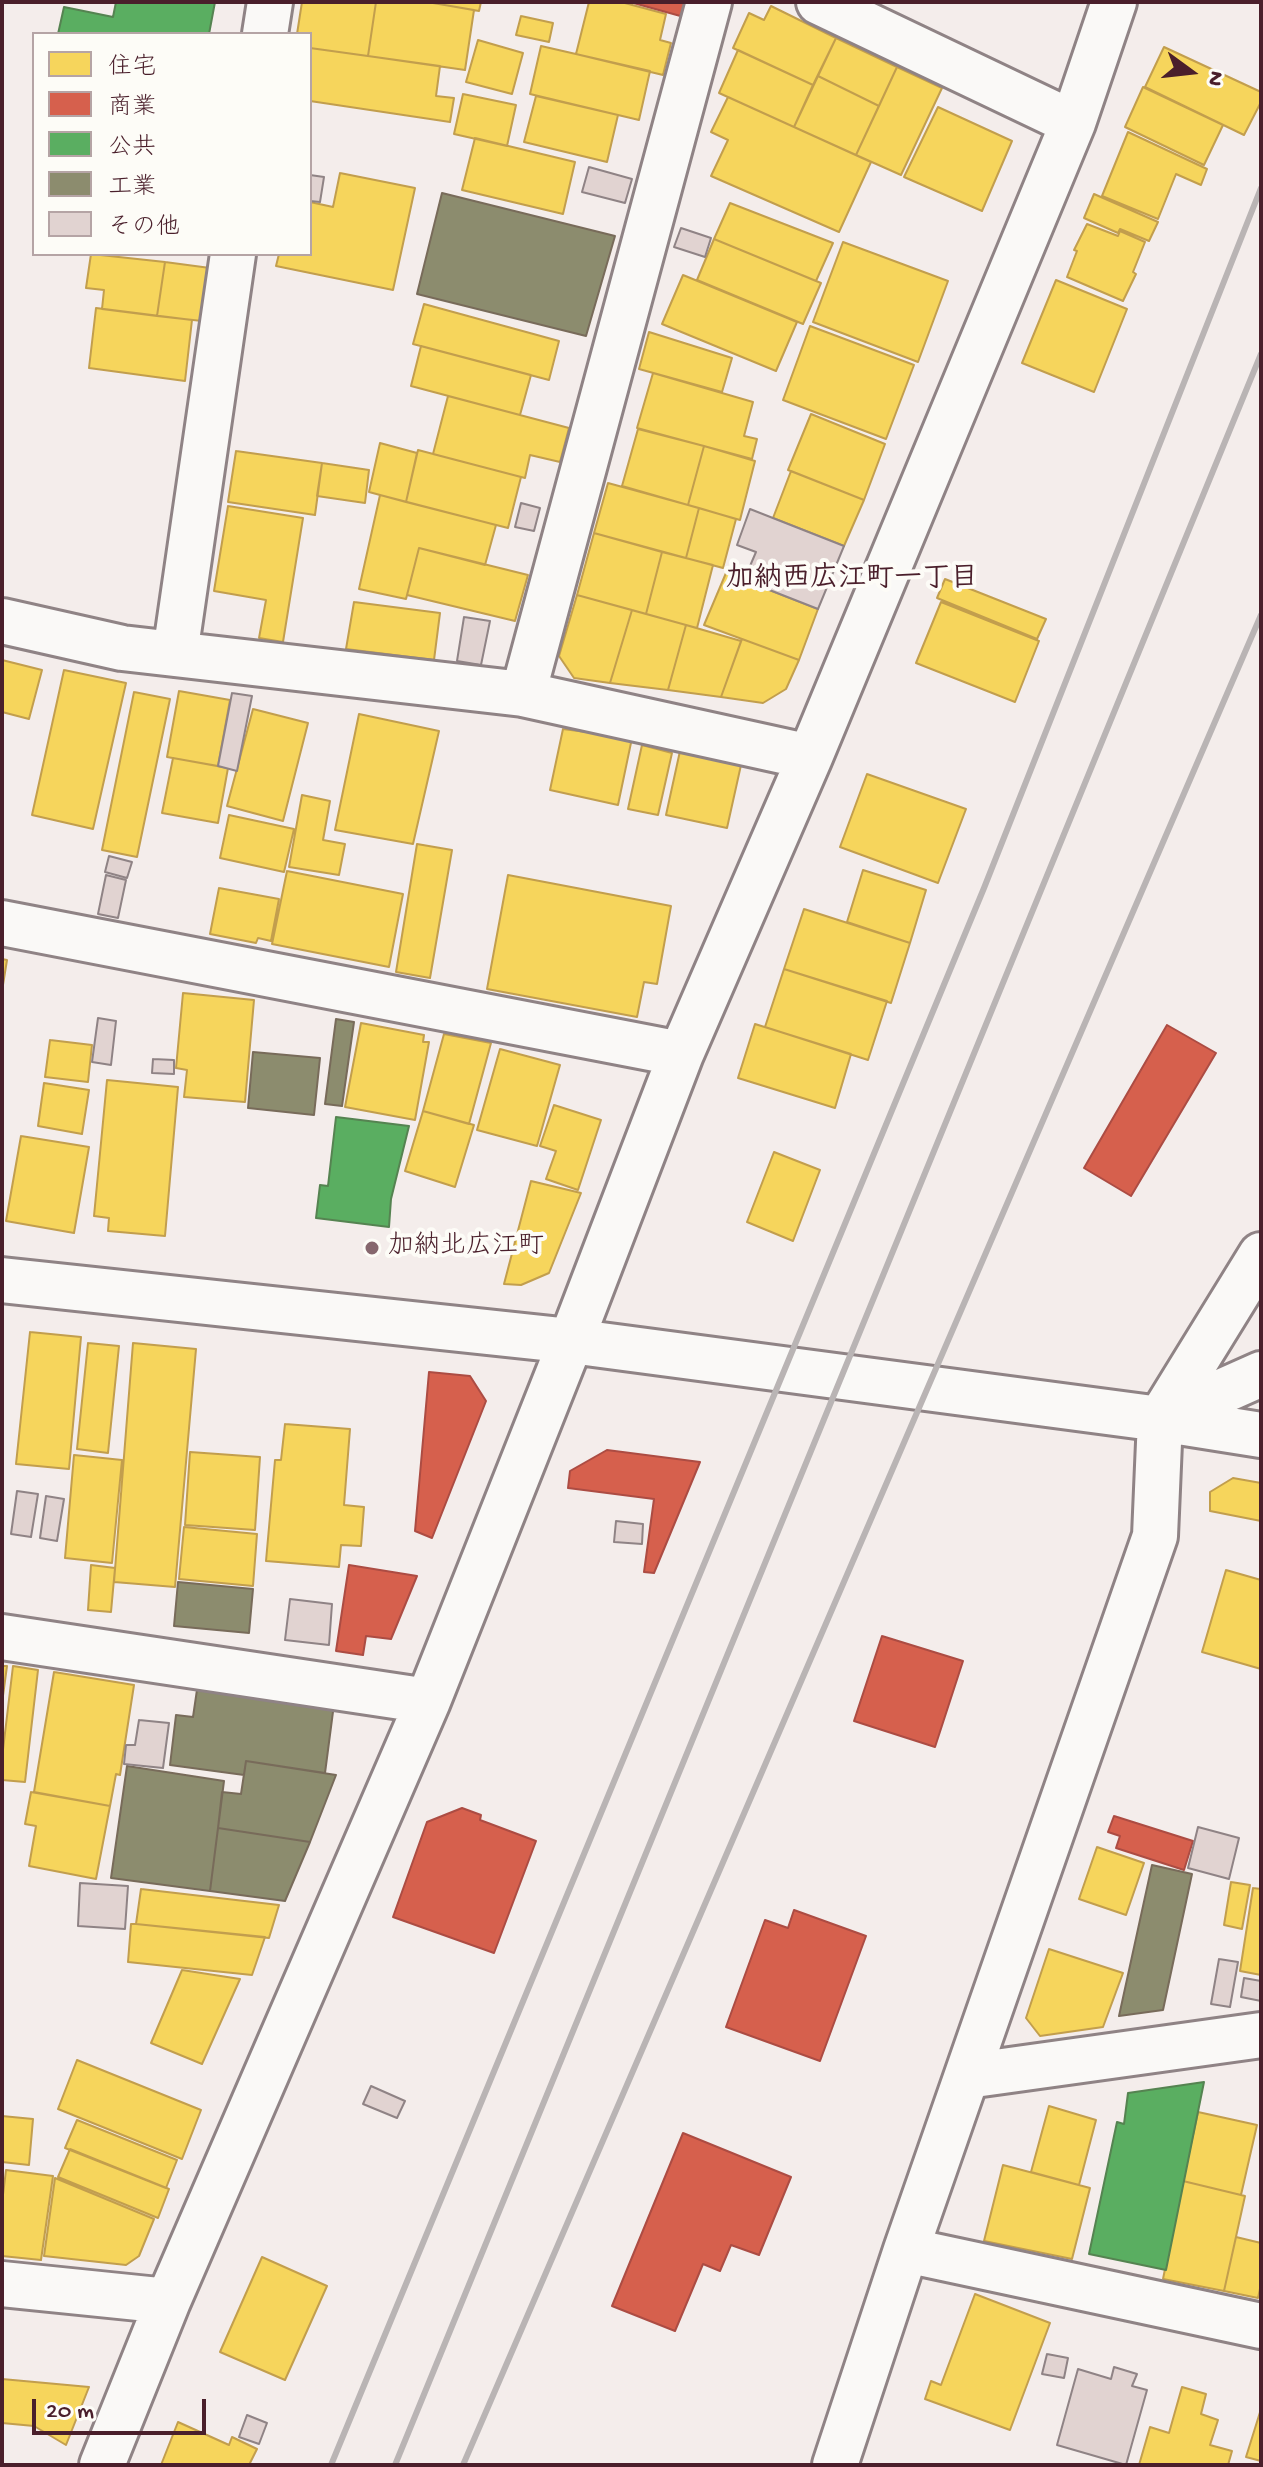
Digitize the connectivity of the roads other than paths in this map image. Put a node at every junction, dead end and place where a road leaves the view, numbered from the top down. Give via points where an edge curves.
1 (270, 2) edge
2 (709, 2) edge
3 (819, 2) edge
4 (1114, 2) edge
5 (265, 32) edge
6 (1073, 123) junction
7 (233, 256) edge
8 (2, 621) edge
9 (175, 654) junction
10 (523, 694) junction
11 (810, 757) junction
12 (2, 923) edge
13 (681, 1054) junction
14 (1261, 1255) edge
15 (2, 1280) edge
16 (571, 1341) junction
17 (1261, 1374) edge
18 (1160, 1419) junction
19 (1261, 1435) edge
20 (2, 1637) edge
21 (428, 1701) junction
22 (1261, 2035) edge
23 (967, 2076) junction
24 (906, 2250) junction
25 (2, 2284) edge
26 (168, 2301) junction
27 (1261, 2326) edge
28 (102, 2465) edge
29 (835, 2465) edge

1 - 5 street
2 - 10 street
3 - 6 street
4 - 6 street
6 - 11 street
7 - 9 street
8 - 9 street via 122,648
9 - 10 street
10 - 11 street
11 - 13 street
12 - 13 street
13 - 16 street
14 - 18 street
15 - 16 street
16 - 18 street
16 - 21 street
17 - 18 street
18 - 19 street
18 - 23 street via 1155,1536
20 - 21 street
21 - 26 street
22 - 23 street
23 - 24 street
24 - 27 street
24 - 29 street
25 - 26 street
26 - 28 street

